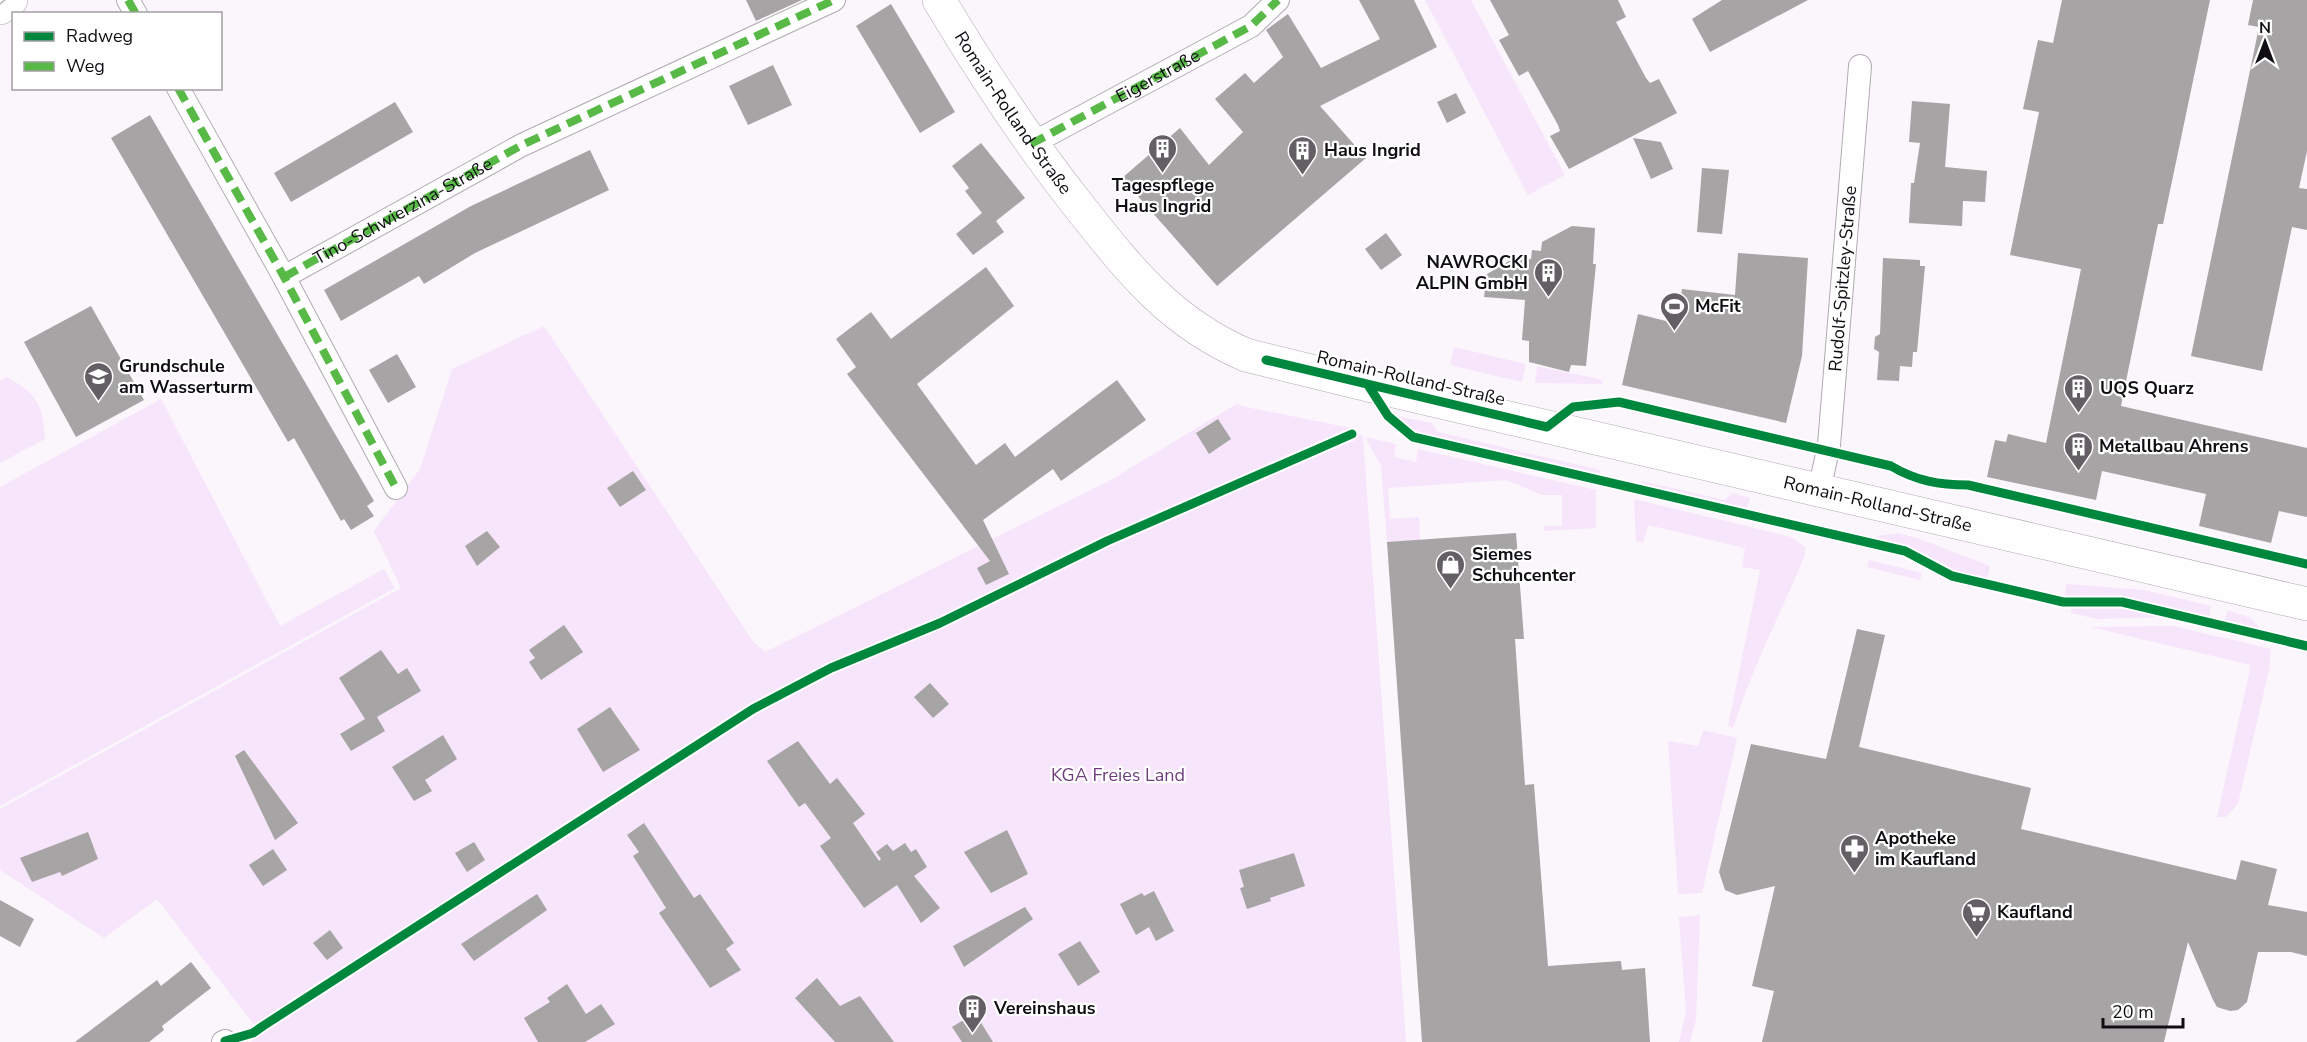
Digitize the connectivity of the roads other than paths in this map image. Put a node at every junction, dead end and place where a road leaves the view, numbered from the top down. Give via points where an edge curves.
1 (11, 0) edge
2 (834, 0) edge
3 (939, 0) edge
4 (1278, 0) edge
5 (0, 8) edge
6 (1860, 66) dead end
7 (179, 90) edge
8 (1031, 144) junction
9 (285, 277) junction
10 (396, 488) dead end
11 (1820, 491) junction
12 (2307, 604) edge

1 - 5 main road
2 - 9 street, Tino-Schwierzina-Straße via 522,145
3 - 8 main road, Romain-Rolland-Straße
4 - 8 street, Eigerstraße via 1251,26
6 - 11 street, Rudolf-Spitzley-Straße via 1829,445
7 - 9 street
8 - 11 main road, Romain-Rolland-Straße via 1150,292 1178,316 1246,355
9 - 10 street
11 - 12 main road, Romain-Rolland-Straße

